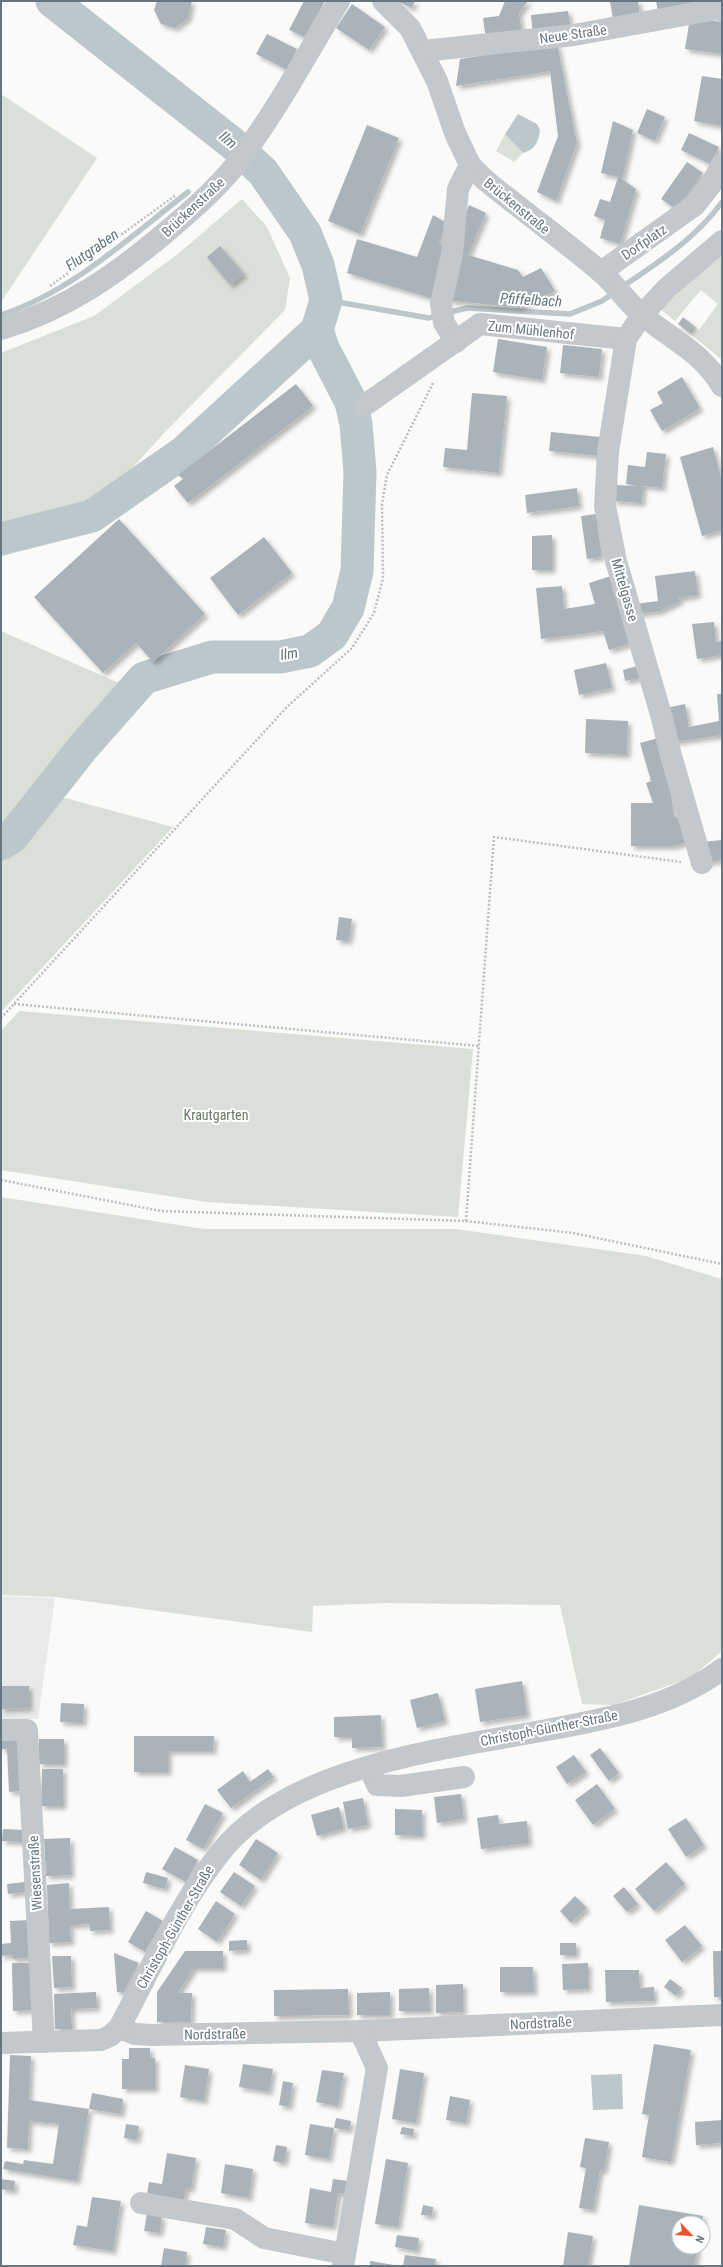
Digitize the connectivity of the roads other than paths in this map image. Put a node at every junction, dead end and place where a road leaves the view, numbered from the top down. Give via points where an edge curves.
1 (339, 1) edge
2 (383, 1) edge
3 (722, 11) edge
4 (423, 51) junction
5 (470, 165) junction
6 (722, 165) edge
7 (722, 241) edge
8 (611, 283) junction
9 (642, 315) junction
10 (1, 329) edge
11 (626, 339) junction
12 (456, 342) junction
13 (722, 386) edge
14 (365, 405) dead end
15 (702, 863) road end
16 (722, 1669) edge
17 (1, 1730) edge
18 (369, 1767) junction
19 (464, 1777) dead end
20 (722, 2015) edge
21 (119, 2028) junction
22 (360, 2031) junction
23 (44, 2042) junction
24 (1, 2043) edge
25 (1, 2047) edge
26 (141, 2203) dead end
27 (344, 2260) edge

1 - 10 street, Brückenstraße via 254,138 213,192 154,243 105,280 67,304
2 - 4 street, Brückenstraße via 410,28
3 - 4 street, Neue Straße via 716,9 574,35
4 - 5 street, Brückenstraße
5 - 8 street, Brückenstraße
5 - 12 street via 458,189 452,254 442,313
6 - 8 street, Dorfplatz via 695,205 631,249
7 - 9 street via 667,288
8 - 9 street
9 - 11 street, Mittelgasse
9 - 13 street via 676,338 700,359 715,374
11 - 12 street, Zum Mühlenhof via 480,324
11 - 15 street, Mittelgasse via 608,452 606,506 616,561
12 - 14 street, Zum Mühlenhof
16 - 18 street, Christoph-Günther-Straße via 708,1680 669,1698 617,1716 416,1755
17 - 23 street, Wiesenstraße via 27,1730
18 - 19 street via 377,1785 402,1786
18 - 21 street, Christoph-Günther-Straße via 317,1784 284,1800 258,1817 220,1852 184,1908
20 - 22 street, Nordstraße
21 - 22 street, Nordstraße via 135,2034 152,2035
21 - 23 street, Christoph-Günther-Straße via 101,2040
22 - 27 street via 377,2068
23 - 24 street, Christoph-Günther-Straße
24 - 25 street
26 - 27 street via 236,2219 264,2238

